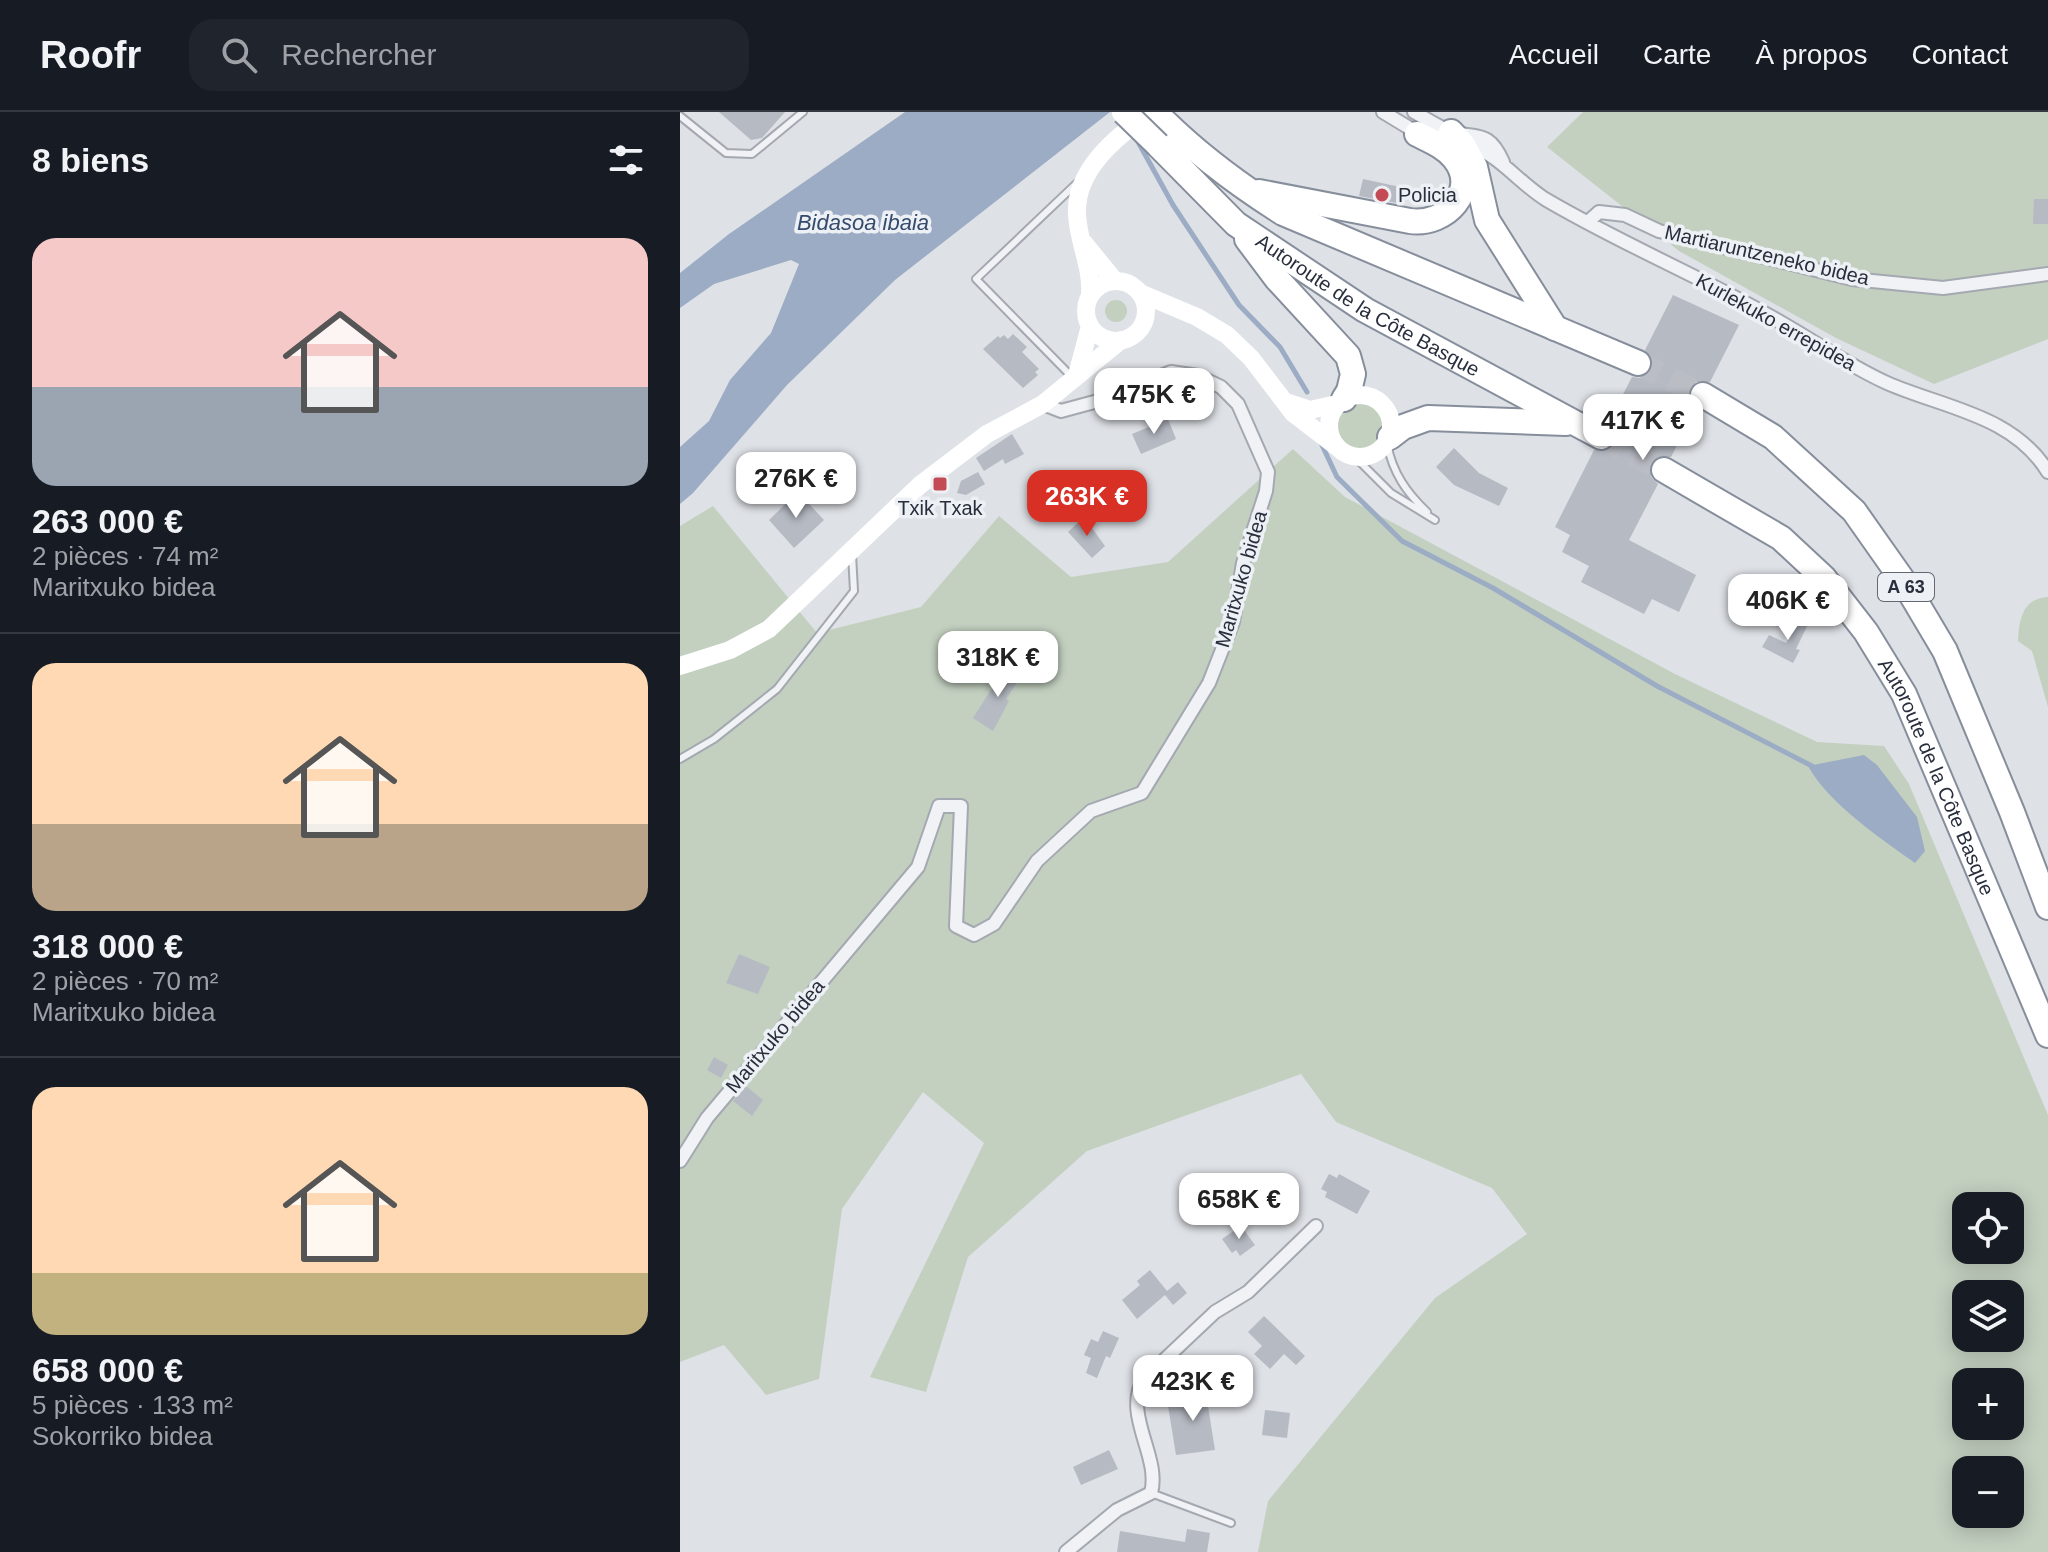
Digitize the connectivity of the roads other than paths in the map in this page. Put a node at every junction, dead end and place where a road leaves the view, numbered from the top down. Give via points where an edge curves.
1 (803, 112) edge
2 (1124, 112) edge
3 (1153, 112) edge
4 (1383, 112) edge
5 (680, 116) edge
6 (1416, 123) edge
7 (1456, 137) junction
8 (1167, 139) junction
9 (1088, 173) junction
10 (1245, 190) junction
11 (1589, 221) junction
12 (1236, 224) junction
13 (1083, 241) junction
14 (2048, 274) edge
15 (1115, 281) junction
16 (1140, 293) junction
17 (1090, 294) junction
18 (1182, 311) junction
19 (1143, 324) junction
20 (1090, 326) junction
21 (1555, 328) junction
22 (1121, 340) junction
23 (1638, 363) tunnel mouth
24 (1075, 377) junction
25 (1703, 395) tunnel mouth
26 (1282, 399) junction
27 (1340, 402) junction
28 (1043, 404) junction
29 (1574, 424) junction
30 (1601, 437) tunnel mouth
31 (1388, 440) junction
32 (1336, 446) junction
33 (1355, 457) junction
34 (1664, 470) tunnel mouth
35 (2048, 472) edge
36 (852, 550) junction
37 (680, 666) edge
38 (680, 759) edge
39 (2048, 907) edge
40 (2048, 1035) edge
41 (680, 1161) edge
42 (1316, 1226) dead end
43 (1151, 1493) junction
44 (1231, 1523) dead end
45 (1066, 1552) edge

1 - 5 lane via 752,154 726,153
2 - 8 highway, bridge
3 - 8 highway
3 - 9 street via 1106,147
4 - 6 street
6 - 7 street
6 - 7 street
6 - 10 highway via 1462,171 1456,203 1430,221
7 - 11 street, Kurlekuko errepidea via 1504,165 1544,198
7 - 21 highway via 1475,167 1487,220
8 - 10 highway, Autoroute de la Côte Basque
8 - 12 highway, Autoroute de la Côte Basque
9 - 13 street via 1077,214
9 - 24 lane via 976,279
10 - 21 highway, Autoroute de la Côte Basque via 1330,235
11 - 14 street, Martiaruntzeneko bidea via 1599,212 1625,215 1659,231 1852,279 1943,288
11 - 35 street, Kurlekuko errepidea via 1886,383 1983,417 2034,451
12 - 27 highway via 1277,279 1348,356 1352,383
12 - 29 highway, Autoroute de la Côte Basque via 1365,310
13 - 15 street
13 - 17 street
15 - 16 street
15 - 17 street
16 - 18 street
16 - 19 street
17 - 20 street via 1085,310
18 - 19 street
18 - 26 street via 1239,346
19 - 22 street
20 - 22 street via 1103,338
20 - 24 street
21 - 23 highway, Autoroute de la Côte Basque
22 - 24 street
24 - 28 street
25 - 39 highway, A 63 via 1773,437 1854,511 1904,582 1945,651
26 - 27 street via 1310,410
26 - 32 street
27 - 31 street via 1362,394 1380,401 1391,418
27 - 32 street via 1329,420
28 - 36 street via 987,434 920,485
28 - 41 street, Maritxuko bidea via 1061,411 1171,372 1198,376 1221,387 1238,404 1268,472 1233,622 1209,683 1142,793 1091,811 1037,861 994,924 974,935 956,926 961,806 939,806 918,867 707,1118
29 - 30 highway, Autoroute de la Côte Basque
29 - 31 highway via 1428,418 1403,427
31 - 33 street via 1373,454
31 - 33 lane via 1401,484 1435,520 1391,493
32 - 33 street
34 - 40 highway, Autoroute de la Côte Basque / A 63 via 1781,538 1824,578 1866,632 1904,694
36 - 37 street via 769,629 730,650
36 - 38 lane via 854,591 777,689
42 - 43 street via 1248,1292 1215,1312 1144,1379 1136,1392 1155,1480
43 - 44 lane
43 - 45 street via 1117,1510

